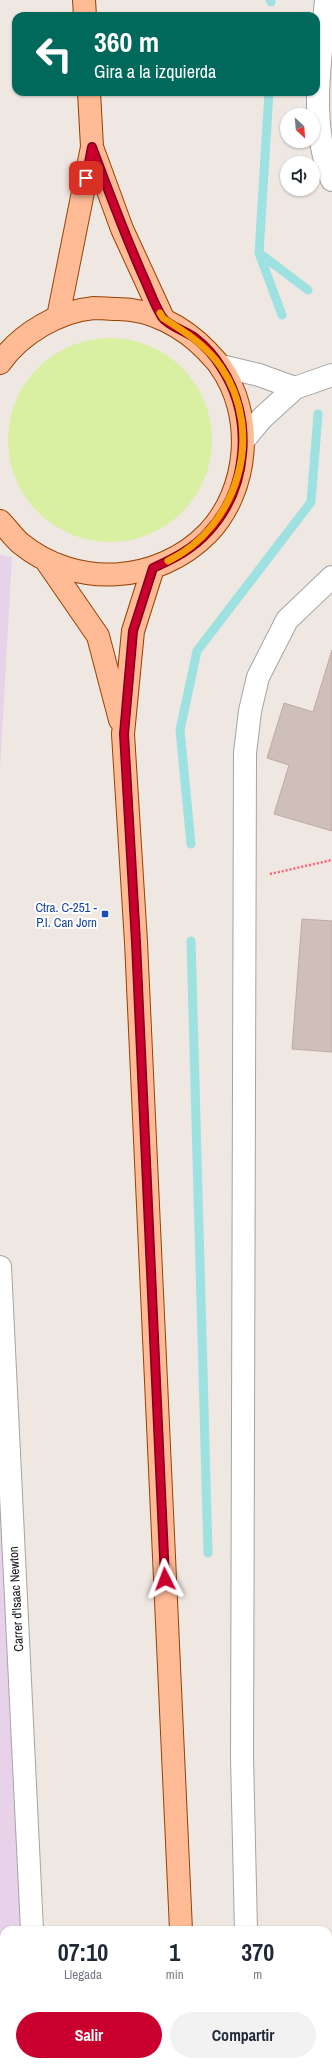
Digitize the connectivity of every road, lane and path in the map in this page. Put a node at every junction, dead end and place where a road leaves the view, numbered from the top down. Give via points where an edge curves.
1 (84, 0) edge
2 (326, 0) edge
3 (85, 12) edge
4 (326, 60) edge
5 (320, 78) edge
6 (89, 96) edge
7 (318, 96) edge
8 (92, 147) junction
9 (332, 180) edge
10 (58, 317) junction
11 (163, 318) junction
12 (0, 364) edge
13 (220, 366) junction
14 (332, 375) edge
15 (295, 388) junction
16 (243, 441) junction
17 (0, 521) edge
18 (10, 540) edge
19 (47, 562) junction
20 (153, 568) junction
21 (332, 577) edge
22 (124, 734) junction
23 (332, 860) edge
24 (245, 880) junction
25 (0, 1267) edge
26 (32, 1926) edge
27 (182, 1926) edge
28 (246, 1926) edge

1 - 3 main road
2 - 4 street
4 - 5 street
6 - 8 main road
7 - 9 street via 320,139 326,167
8 - 10 main road
8 - 11 main road via 122,228
10 - 11 main road via 93,308 128,309
10 - 12 main road via 26,335
11 - 13 main road via 195,338
13 - 15 street via 259,375
13 - 16 main road via 233,390 241,414
14 - 15 street
15 - 16 street via 262,418
16 - 20 main road via 240,474 228,505 208,532 183,554
17 - 18 main road
18 - 19 main road
19 - 20 main road via 82,573 118,576
19 - 22 main road via 98,636
20 - 22 main road via 133,631
21 - 24 street via 287,620 258,677 250,711 245,753
22 - 27 main road
23 - 24 path
24 - 28 street via 242,1757
25 - 26 street, Carrer d'Isaac Newton

